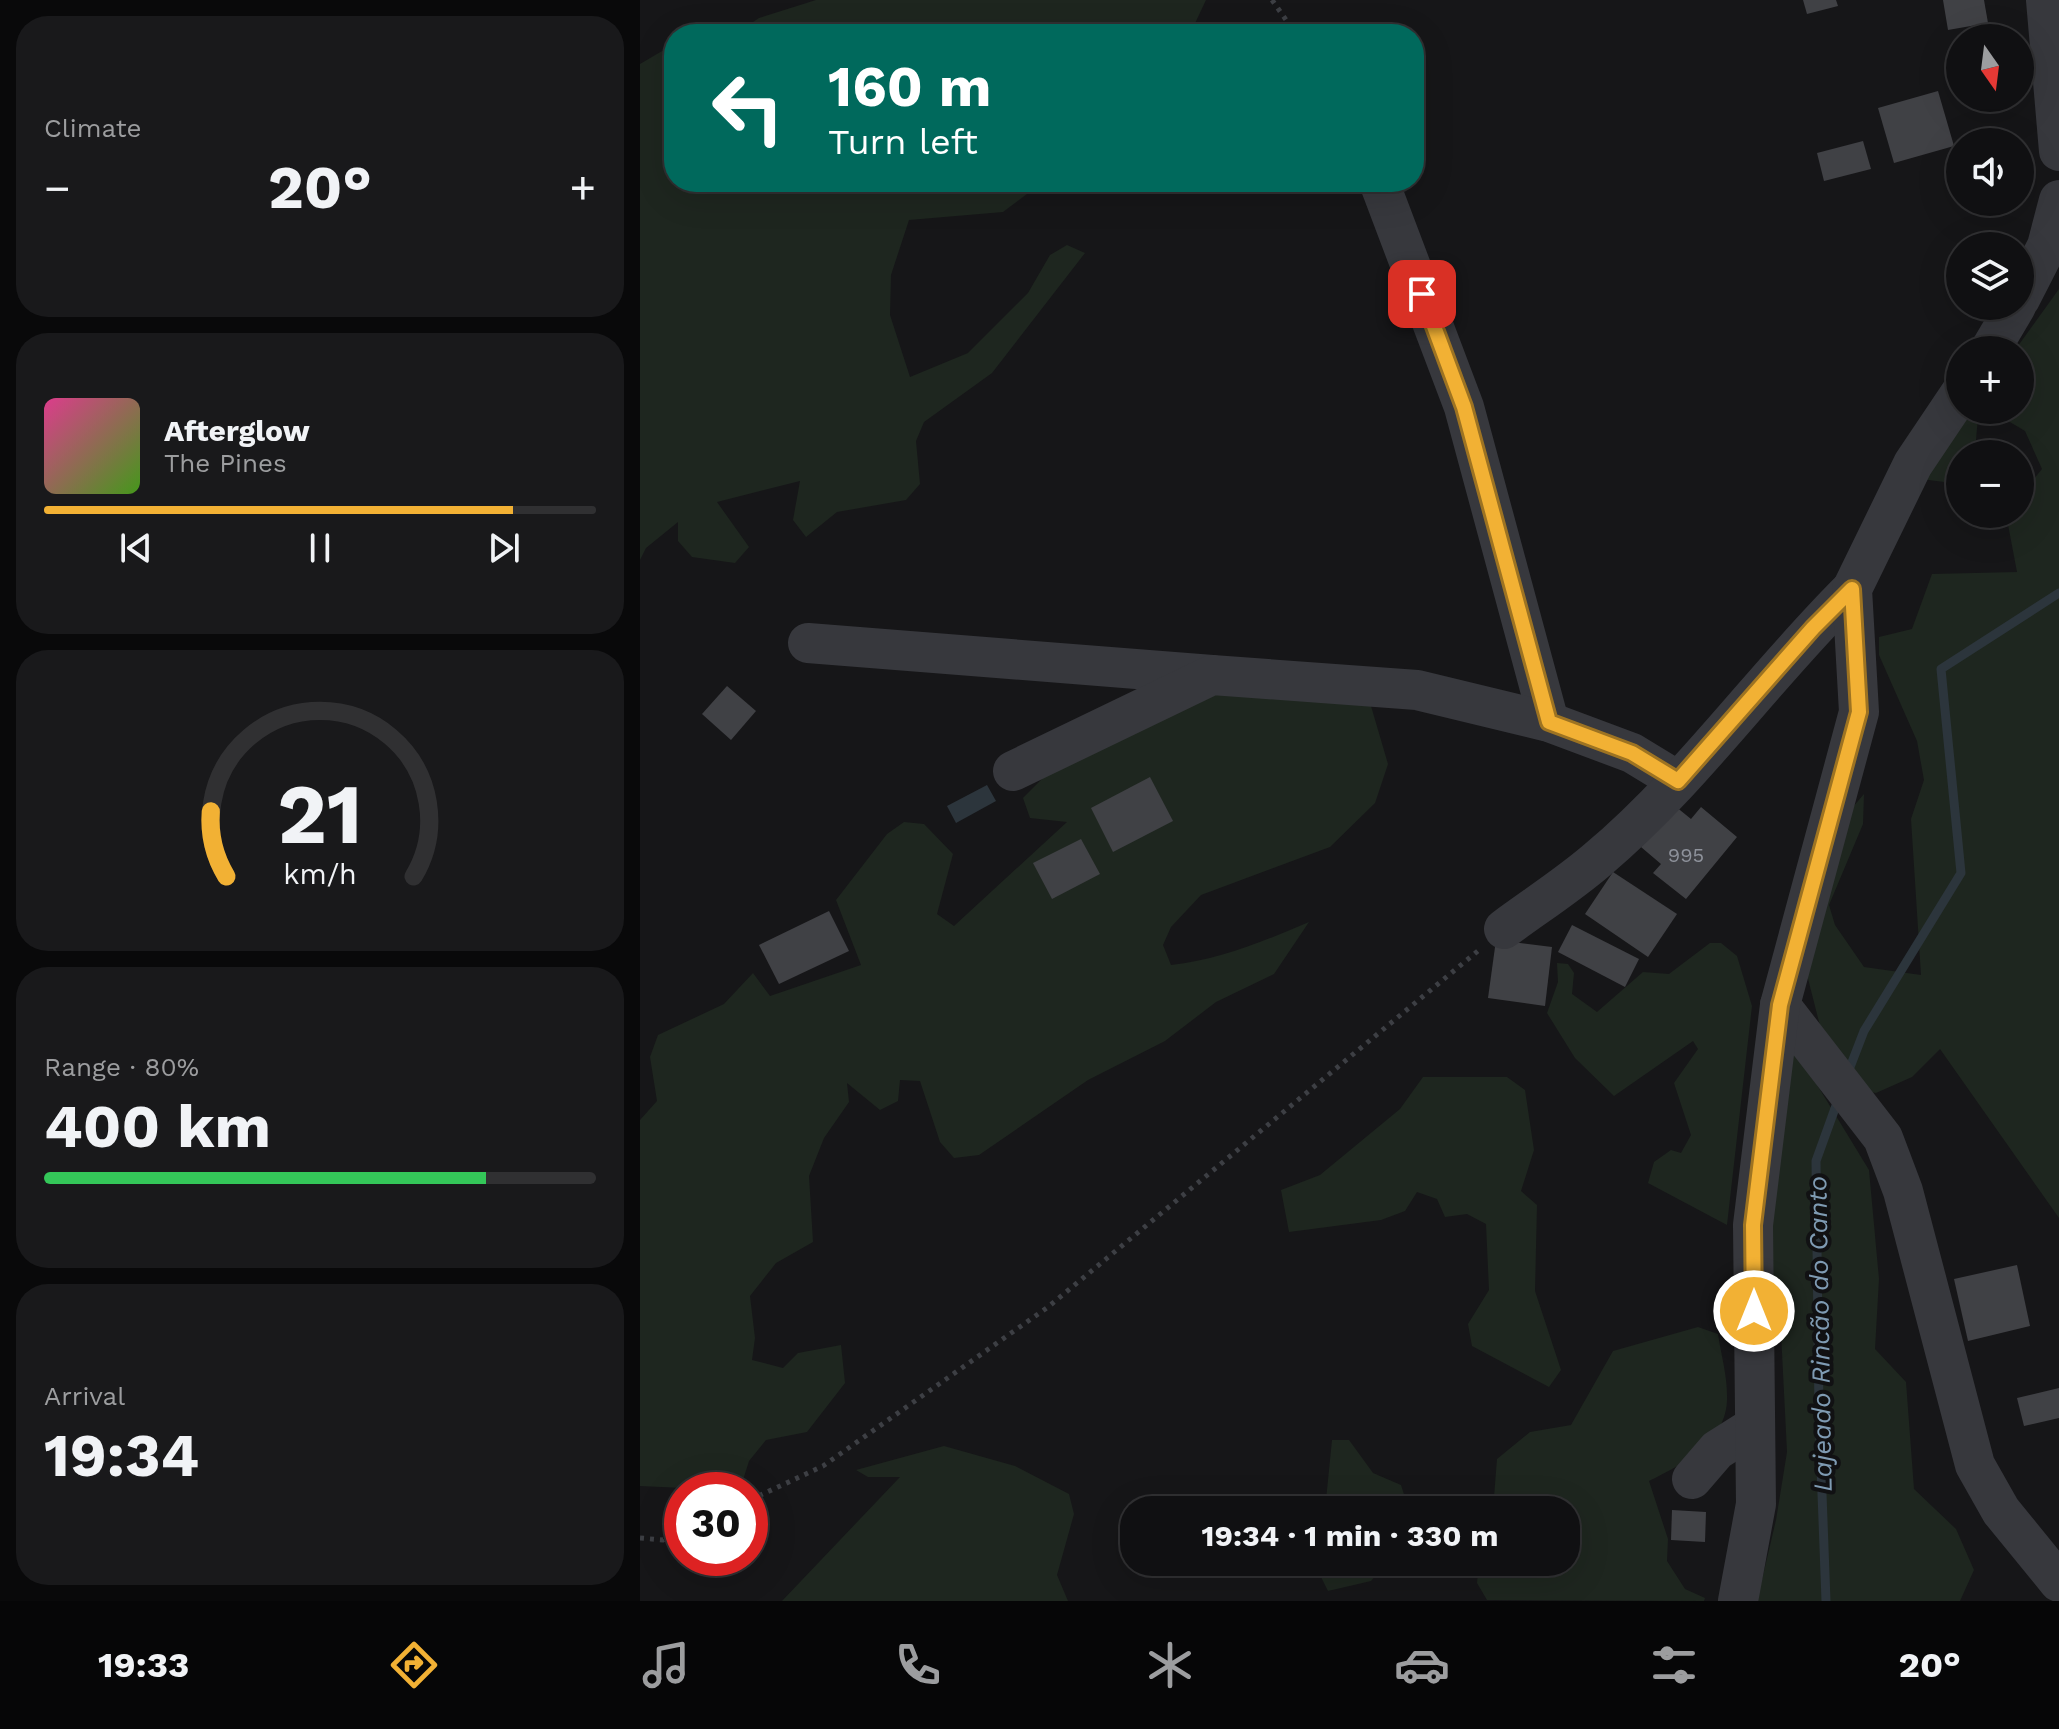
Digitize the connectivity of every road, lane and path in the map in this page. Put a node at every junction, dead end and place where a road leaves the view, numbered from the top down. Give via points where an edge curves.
1 (1272, 0) edge
2 (2046, 0) edge
3 (1289, 24) edge
4 (2059, 151) edge
5 (1383, 192) edge
6 (2059, 200) edge
7 (2053, 248) edge
8 (2034, 277) edge
9 (1946, 415) edge
10 (1852, 589) junction
11 (808, 643) dead end
12 (1212, 675) junction
13 (1549, 722) junction
14 (1013, 771) dead end
15 (1678, 781) junction
16 (1504, 929) joint
17 (1780, 1005) junction
18 (1755, 1426) junction
19 (1692, 1479) dead end
20 (768, 1492) edge
21 (640, 1538) edge
22 (664, 1540) edge
23 (2059, 1582) edge
24 (1738, 1601) edge

1 - 3 path
2 - 4 street
5 - 13 street via 1464,407
6 - 7 street
7 - 8 street
9 - 10 street via 1913,464
10 - 15 street
10 - 17 street via 1859,712
11 - 12 street
12 - 13 street via 1417,690
12 - 14 street
13 - 15 street via 1632,753
15 - 16 street via 1597,860
16 - 20 path via 1048,1307 823,1466
17 - 18 street via 1753,1225
17 - 23 street via 1883,1138 1903,1191 1975,1465 2001,1511
18 - 19 street via 1717,1450
18 - 24 street via 1756,1504
21 - 22 path

